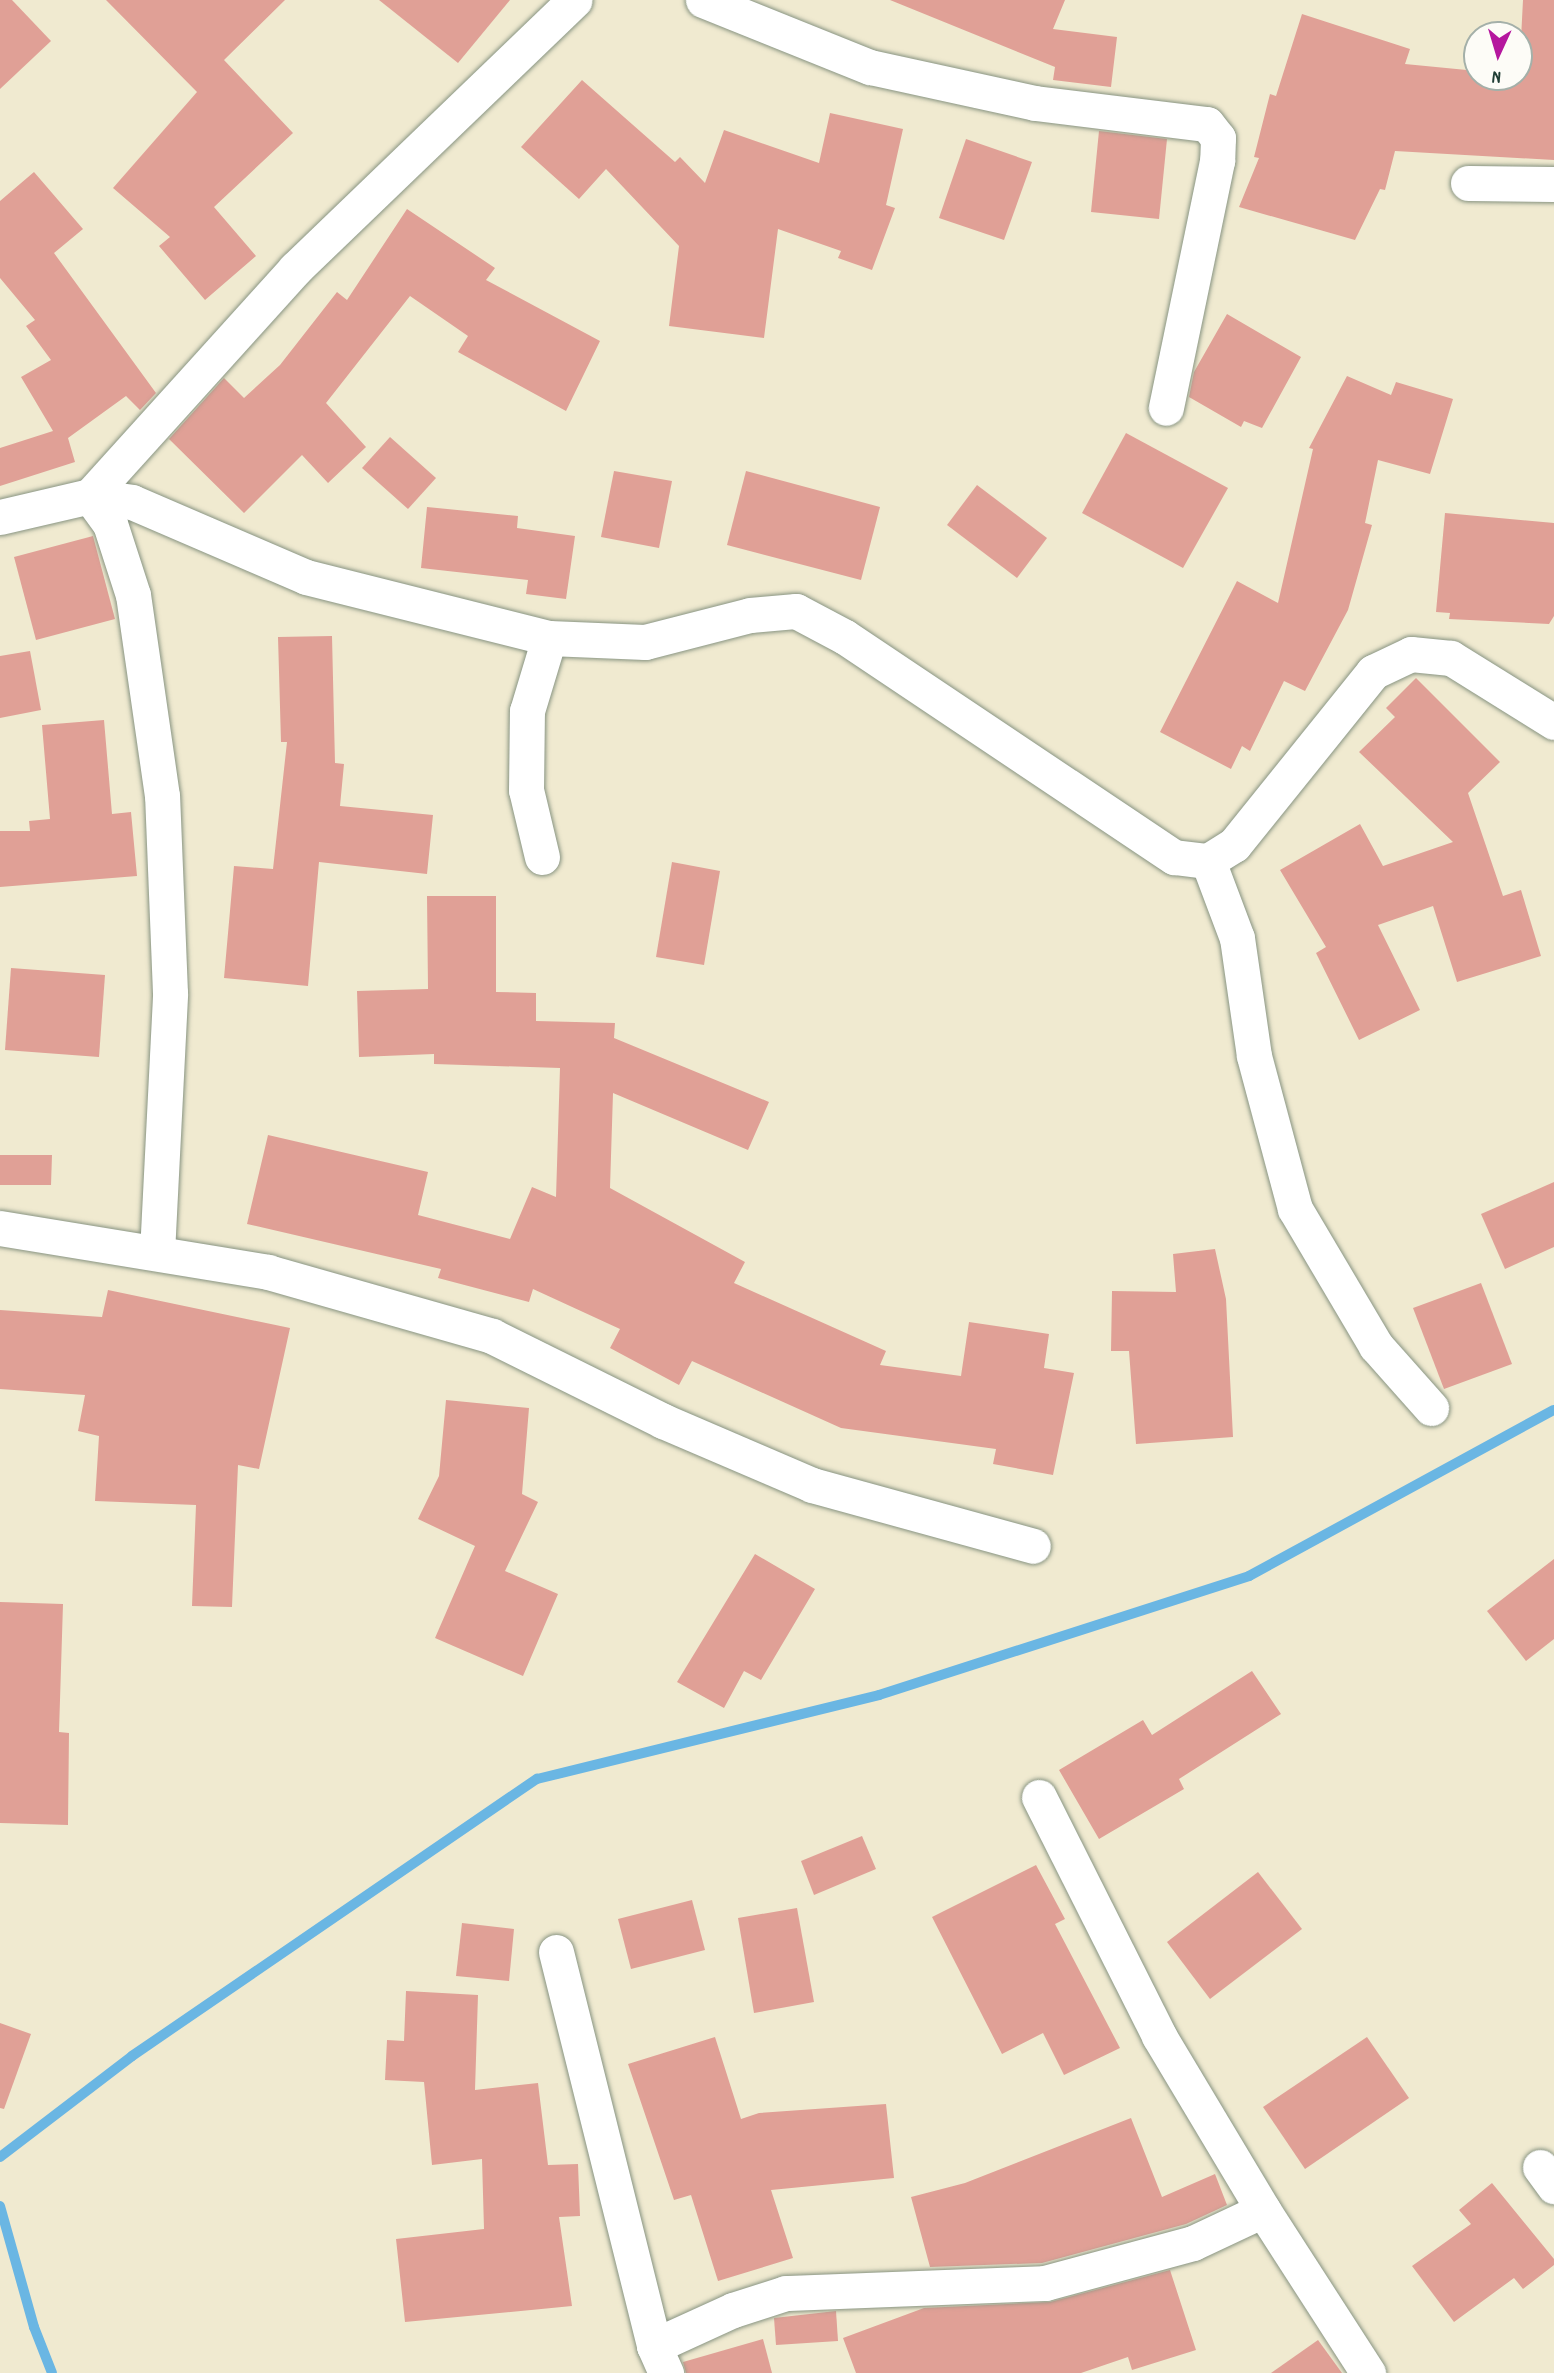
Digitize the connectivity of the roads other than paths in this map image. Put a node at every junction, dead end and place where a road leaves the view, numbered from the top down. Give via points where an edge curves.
1 (575, 0) edge
2 (704, 0) edge
3 (1468, 183) dead end
4 (1554, 184) edge
5 (1166, 408) dead end
6 (90, 496) junction
7 (0, 517) edge
8 (549, 638) junction
9 (1554, 722) edge
10 (542, 857) dead end
11 (1208, 861) junction
12 (0, 1228) edge
13 (157, 1253) junction
14 (1431, 1408) dead end
15 (1033, 1546) dead end
16 (1039, 1797) dead end
17 (556, 1952) dead end
18 (1263, 2210) junction
19 (660, 2359) edge
20 (1368, 2373) edge

1 - 6 street via 295,269
2 - 5 street via 870,67 1035,103 1207,124 1218,138 1217,161
3 - 4 street
6 - 7 street
6 - 8 street via 132,502 306,577
6 - 13 street via 110,524 133,594 162,796 170,993
8 - 10 street via 527,711 526,790
8 - 11 street via 645,642 750,615 796,611 845,637 1174,857
9 - 11 street via 1451,658 1411,654 1373,672 1261,815 1234,845
11 - 14 street via 1237,938 1254,1056 1295,1209 1376,1346
12 - 13 street
13 - 15 street via 268,1272 492,1336 663,1421 812,1485
16 - 18 street via 1158,2036
17 - 19 street
18 - 19 street via 1193,2243 1045,2283 786,2293 733,2310
18 - 20 street

